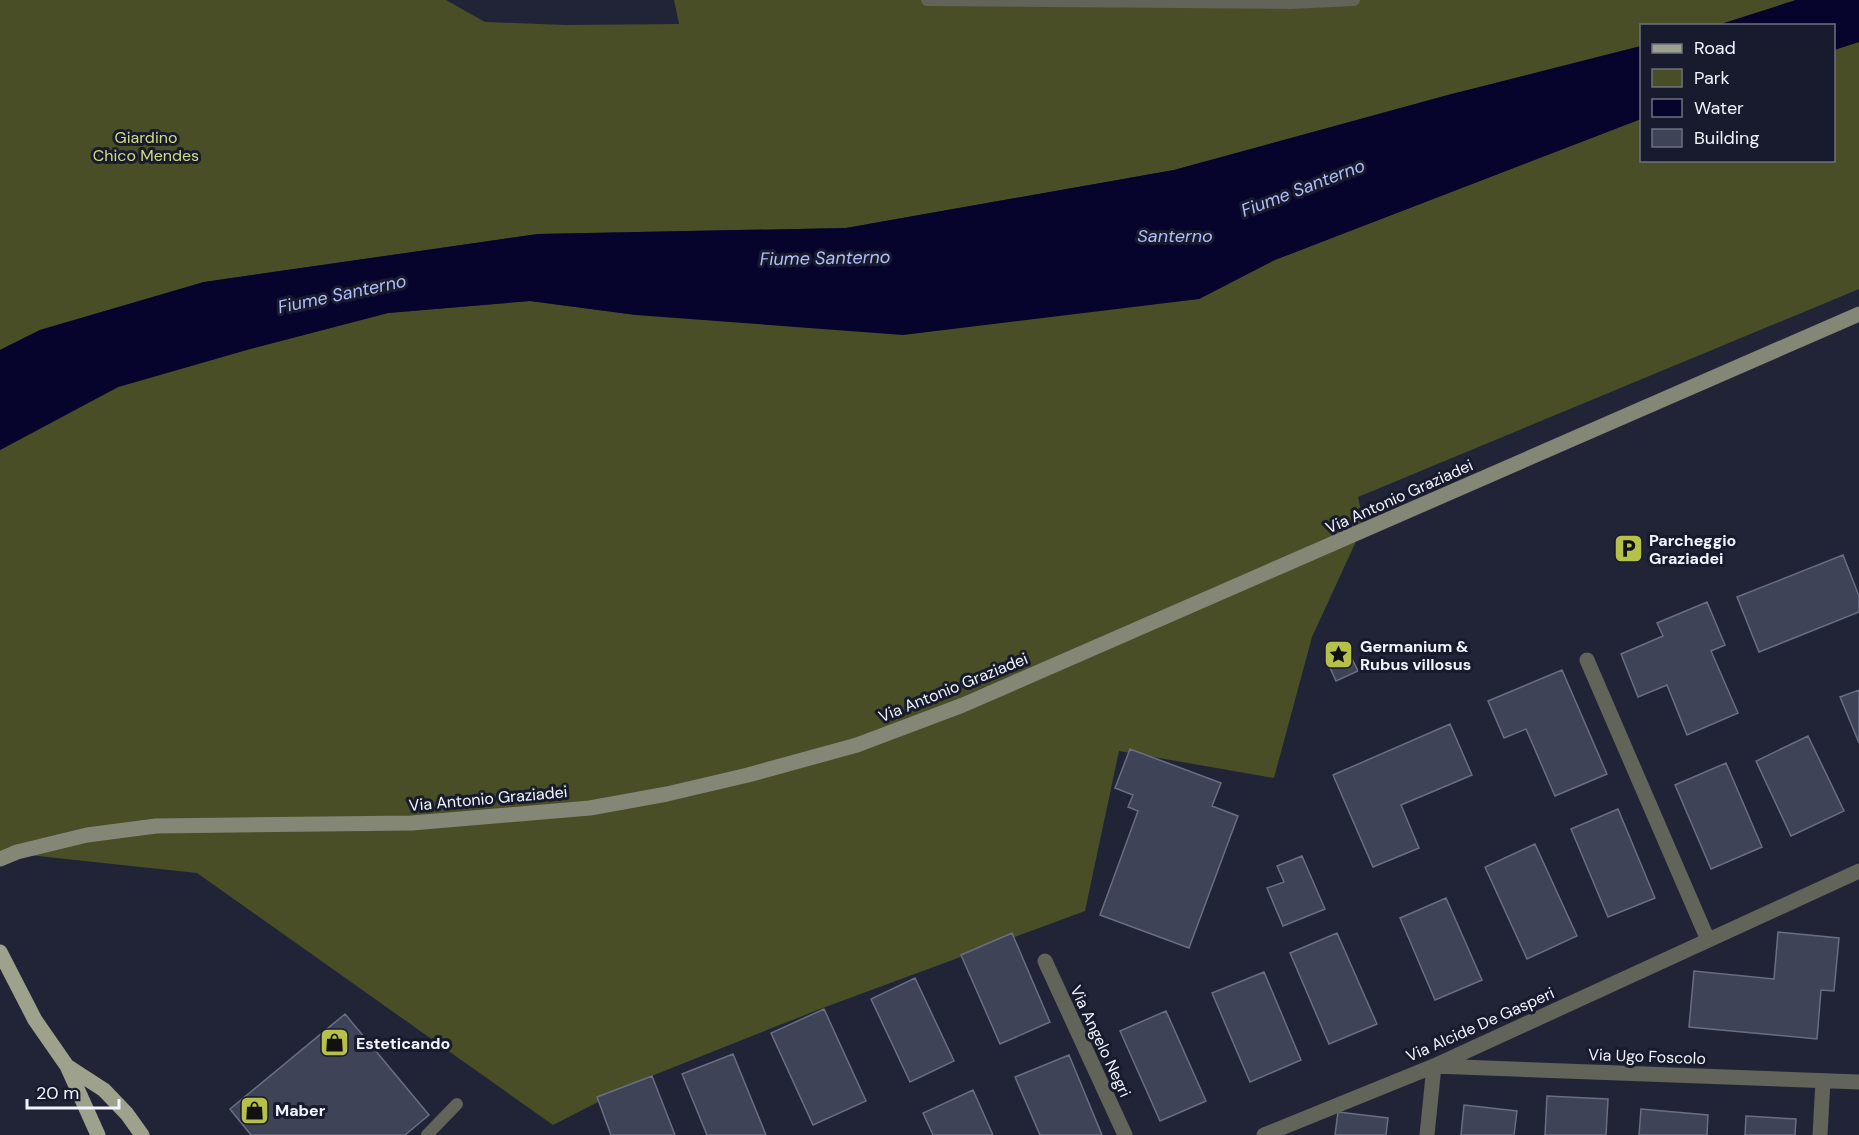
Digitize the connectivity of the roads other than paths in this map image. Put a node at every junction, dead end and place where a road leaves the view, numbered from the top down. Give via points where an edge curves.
1 (927, 0) edge
2 (1354, 0) edge
3 (1072, 1) edge
4 (1859, 314) edge
5 (1587, 660) dead end
6 (0, 859) edge
7 (1859, 871) edge
8 (1708, 940) junction
9 (0, 952) edge
10 (1045, 961) dead end
11 (67, 1066) junction
12 (1434, 1066) junction
13 (1822, 1081) junction
14 (1859, 1082) edge
15 (457, 1104) dead end
16 (98, 1135) edge
17 (142, 1135) edge
18 (427, 1135) edge
19 (1125, 1135) edge
20 (1264, 1135) edge
21 (1428, 1135) edge
22 (1820, 1135) edge

1 - 3 lane
2 - 3 lane
4 - 6 street, Via Antonio Graziadei via 963,705 857,745 748,775 590,808 412,823 156,826 87,835
5 - 8 street
7 - 8 street, Via Alcide De Gasperi
8 - 12 street, Via Alcide De Gasperi
9 - 11 main road via 35,1020
10 - 19 street, Via Angelo Negri
11 - 16 main road
11 - 17 main road via 104,1090
12 - 13 street, Via Ugo Foscolo
12 - 20 street, Via Alcide De Gasperi
12 - 21 street
13 - 14 street, Via Ugo Foscolo
13 - 22 street
15 - 18 lane

